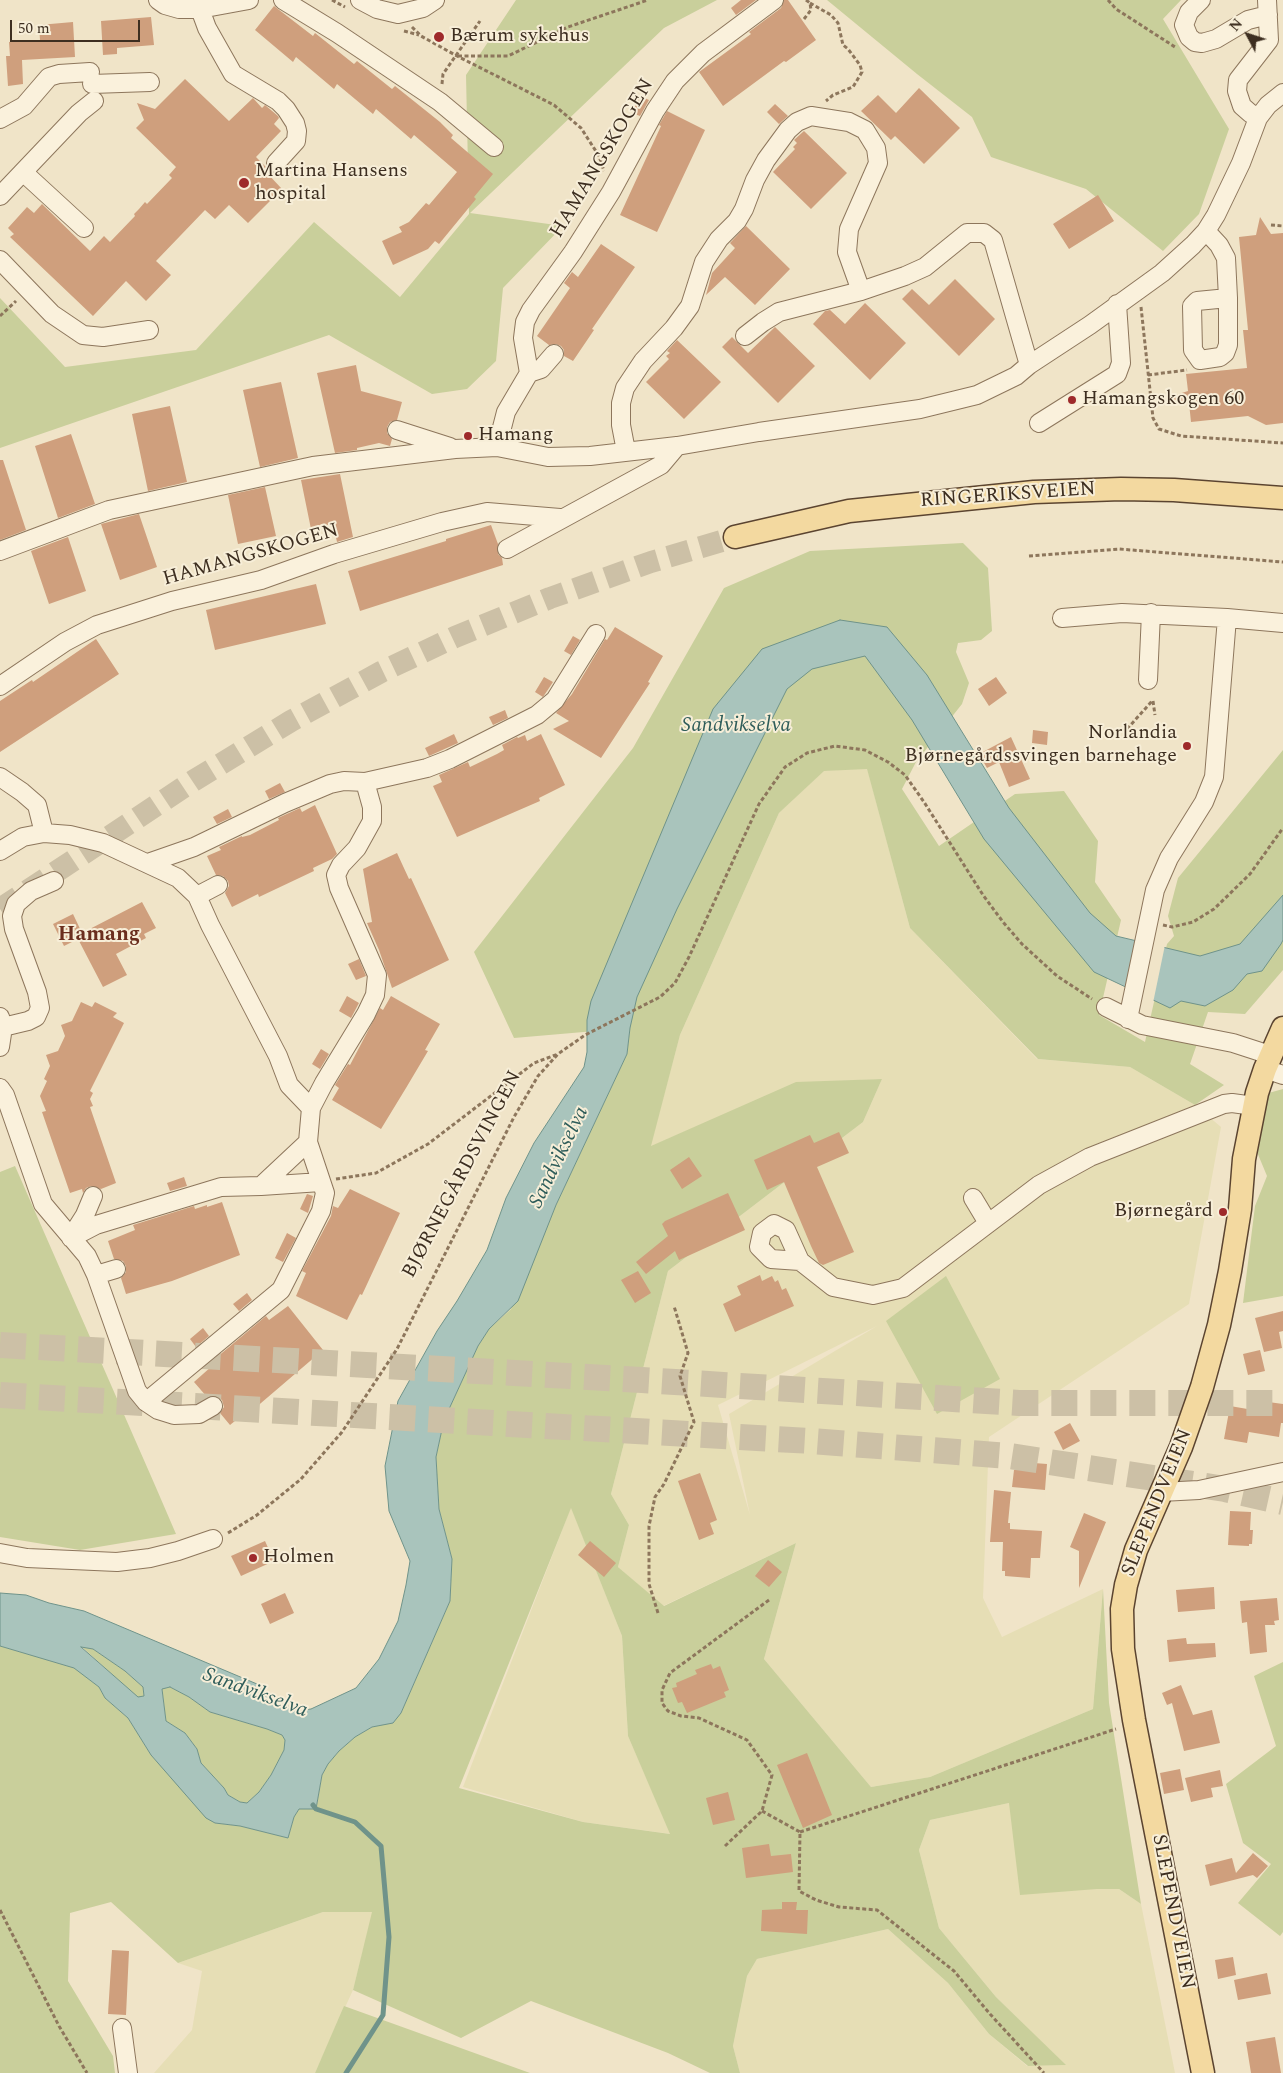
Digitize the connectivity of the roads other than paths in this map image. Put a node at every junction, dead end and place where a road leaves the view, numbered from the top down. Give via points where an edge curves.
1 (158, 0) edge
2 (249, 0) edge
3 (283, 0) edge
4 (360, 0) edge
5 (435, 0) edge
6 (774, 0) edge
7 (1201, 0) edge
8 (1268, 8) edge
9 (200, 9) junction
10 (150, 82) dead end
11 (92, 86) junction
12 (1283, 93) edge
13 (1258, 118) junction
14 (0, 119) edge
15 (494, 147) dead end
16 (276, 163) dead end
17 (23, 172) junction
18 (0, 196) edge
19 (84, 228) dead end
20 (1206, 231) junction
21 (0, 260) edge
22 (861, 291) junction
23 (1228, 298) junction
24 (1117, 304) junction
25 (148, 330) dead end
26 (745, 336) dead end
27 (554, 354) dead end
28 (1029, 365) junction
29 (529, 373) junction
30 (1040, 423) dead end
31 (397, 430) dead end
32 (678, 446) junction
33 (497, 447) junction
34 (455, 449) junction
35 (626, 451) junction
36 (1283, 498) edge
37 (560, 518) junction
38 (735, 537) tunnel mouth
39 (507, 549) dead end
40 (0, 551) edge
41 (1151, 613) junction
42 (1062, 618) dead end
43 (1227, 618) junction
44 (1283, 623) edge
45 (596, 634) dead end
46 (1148, 680) dead end
47 (0, 686) edge
48 (0, 778) edge
49 (365, 782) junction
50 (44, 833) junction
51 (0, 851) edge
52 (148, 863) junction
53 (54, 881) dead end
54 (218, 885) dead end
55 (198, 896) junction
56 (1106, 1007) road end
57 (1130, 1011) junction
58 (1, 1022) edge
59 (1283, 1028) edge
60 (0, 1047) edge
61 (1273, 1067) edge
62 (0, 1088) edge
63 (1254, 1106) junction
64 (311, 1108) junction
65 (308, 1142) junction
66 (321, 1182) junction
67 (261, 1186) junction
68 (93, 1196) dead end
69 (973, 1198) dead end
70 (988, 1223) junction
71 (71, 1238) junction
72 (800, 1261) dead end
73 (116, 1269) dead end
74 (96, 1275) junction
75 (146, 1402) junction
76 (213, 1406) dead end
77 (1283, 1472) edge
78 (1161, 1492) junction
79 (212, 1539) road end
80 (0, 1553) edge
81 (122, 2028) dead end
82 (128, 2073) edge
83 (1203, 2073) edge

1 - 9 street via 179,9
2 - 9 street
3 - 15 street via 440,102
4 - 5 street via 377,9 398,14 423,8
6 - 29 street, HAMANGSKOGEN via 703,52 675,81 655,111 612,192 525,322 523,338
7 - 8 street via 1189,12 1184,25 1195,42 1216,39
8 - 13 street via 1269,40 1238,80 1237,91 1242,106
9 - 16 street via 233,74 278,101 295,123 296,141
10 - 11 street
11 - 14 street via 59,74 48,77 24,106
11 - 17 street via 79,113
12 - 13 street
13 - 20 street via 1241,163
17 - 18 street
17 - 19 street
20 - 23 street via 1219,244 1226,258
20 - 24 street via 1162,273
21 - 25 street via 52,314 83,335 103,337
22 - 26 street via 779,312
22 - 28 street via 925,266 967,233 984,233 992,240
22 - 35 street via 847,252 849,229 878,163 876,148 865,130 849,122 814,116 797,122 766,160 737,221 719,239 704,262 690,306 643,361 625,388 621,425
23 - 23 street via 1228,344 1225,352 1220,358 1200,360 1193,350 1192,306 1197,302
24 - 28 street
24 - 30 street via 1121,363 1118,374
27 - 29 street via 541,368
28 - 32 street via 1016,376 977,395 920,409
29 - 33 street via 506,412
31 - 34 street
32 - 35 street
32 - 37 street via 661,465
33 - 34 street
33 - 35 street via 548,457
34 - 40 street via 312,466 109,510
36 - 38 main road, RINGERIKSVEIEN via 1130,489 1034,492 849,512
37 - 39 street
37 - 47 street, HAMANGSKOGEN via 488,512 343,551 261,580 172,601 97,625
41 - 42 street
41 - 43 street
41 - 46 street
43 - 44 street
43 - 57 street via 1214,777 1204,802 1159,879 1154,932
45 - 49 street via 555,700 537,714 450,759 427,768
48 - 50 street via 37,805
49 - 52 street via 330,784 194,847
49 - 64 street via 372,821 336,875 378,975 366,1014
50 - 51 street via 22,838
50 - 52 street via 103,843
52 - 55 street via 178,878
53 - 58 street via 31,891 16,904 12,916 40,1008 36,1017 28,1021
54 - 55 street
55 - 64 street via 278,1056 289,1085
56 - 57 street
57 - 61 street via 1142,1025 1233,1043
58 - 60 street
59 - 61 main road, SLEPENDVEIEN
61 - 63 main road, SLEPENDVEIEN
62 - 71 street via 6,1095 43,1204
63 - 70 street via 1224,1104 1090,1157 1039,1185
63 - 78 main road, SLEPENDVEIEN via 1219,1326 1192,1420
64 - 65 street
65 - 66 street
65 - 67 street
66 - 67 street
66 - 75 street via 325,1193 321,1211 281,1290
67 - 71 street via 221,1187 96,1225
68 - 71 street
69 - 70 street
70 - 72 street via 903,1288 873,1295 833,1287
71 - 74 street via 87,1256
73 - 74 street
74 - 75 street via 137,1391
75 - 76 street via 174,1415 199,1414
77 - 78 street via 1199,1490
78 - 83 main road, SLEPENDVEIEN via 1136,1550 1126,1585 1122,1609 1123,1649
79 - 80 street via 150,1558 118,1562 27,1558
81 - 82 street

